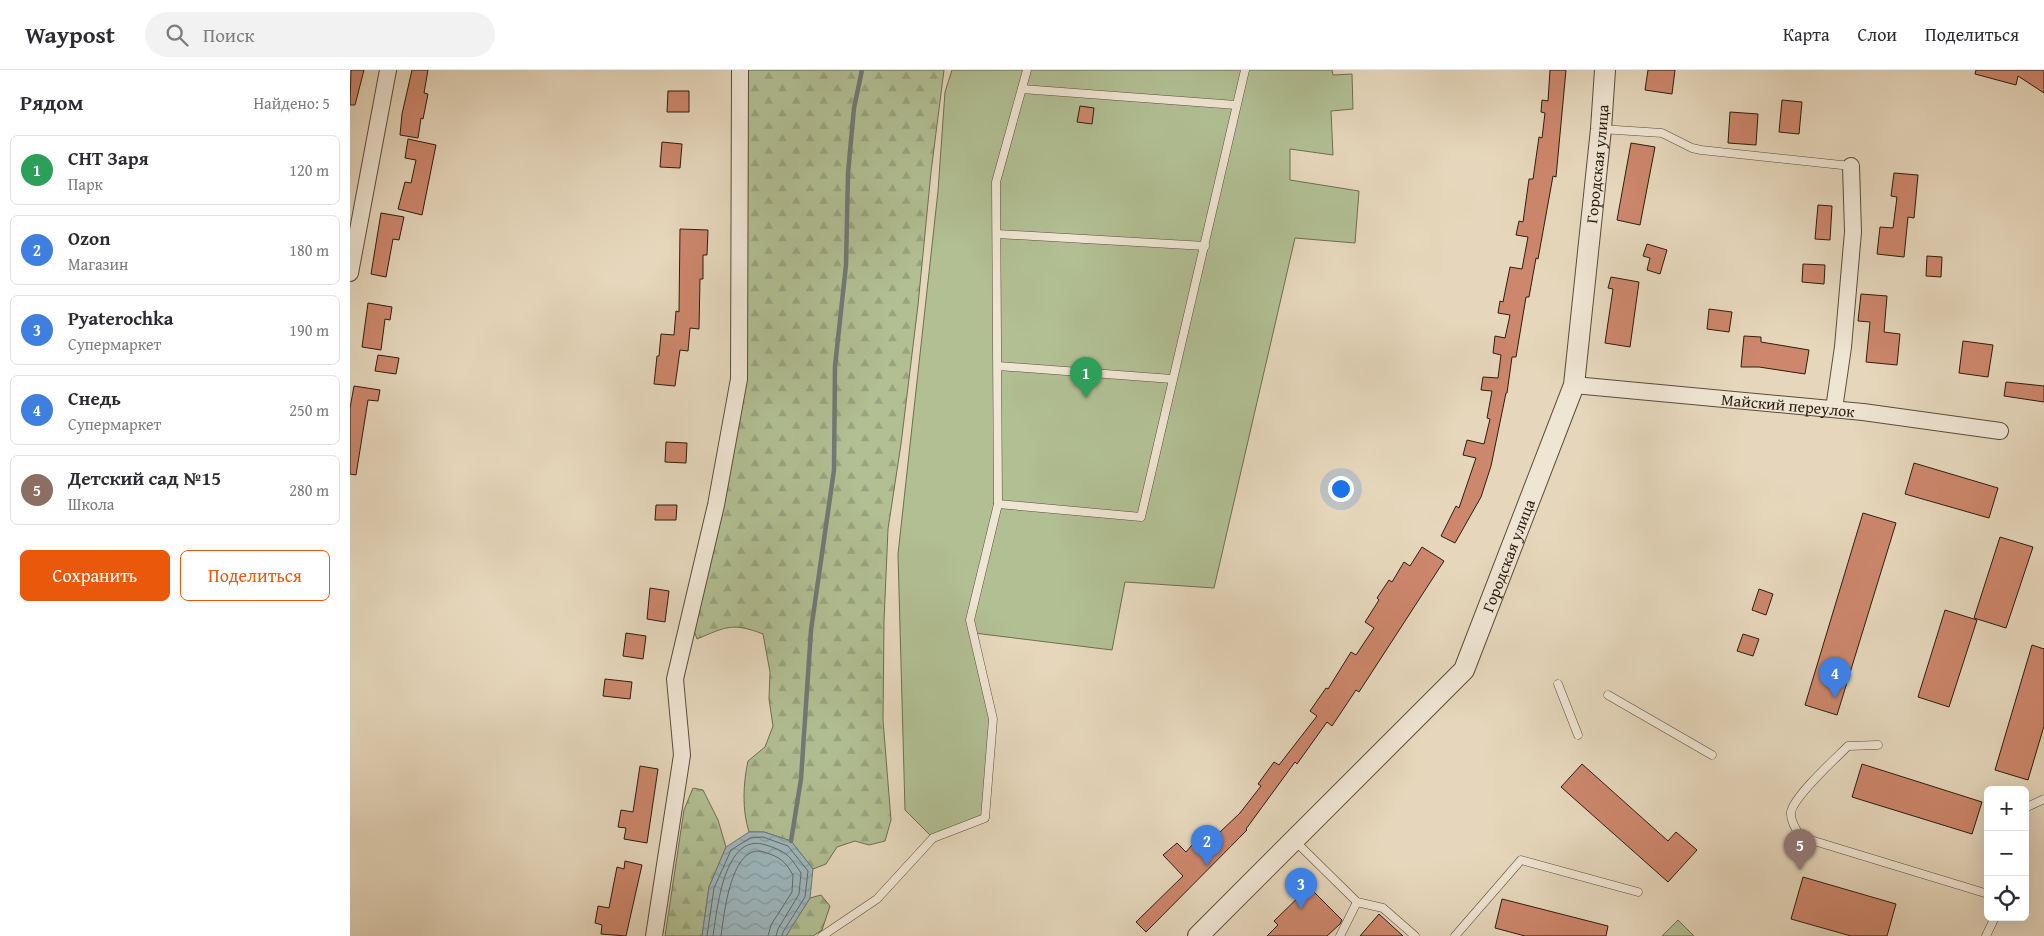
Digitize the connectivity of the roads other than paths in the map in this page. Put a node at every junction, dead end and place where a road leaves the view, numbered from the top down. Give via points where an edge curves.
1 (388, 70) edge
2 (740, 70) edge
3 (1028, 70) edge
4 (1245, 70) edge
5 (1605, 70) edge
6 (1022, 89) junction
7 (1236, 105) junction
8 (1601, 129) junction
9 (1851, 166) joint
10 (997, 234) junction
11 (1205, 246) junction
12 (350, 273) edge
13 (998, 366) junction
14 (1172, 379) junction
15 (1574, 385) junction
16 (1834, 409) junction
17 (2000, 431) dead end
18 (998, 504) junction
19 (1558, 684) dead end
20 (1608, 695) dead end
21 (1578, 735) dead end
22 (1878, 745) dead end
23 (1712, 755) dead end
24 (2044, 799) edge
25 (2029, 806) edge
26 (1294, 840) junction
27 (1638, 892) dead end
28 (1984, 893) edge
29 (1357, 902) junction
30 (1993, 921) edge
31 (654, 936) edge
32 (822, 936) edge
33 (1198, 936) edge
34 (1340, 936) edge
35 (1415, 936) edge
36 (1455, 936) edge
37 (1986, 936) edge

1 - 12 street
2 - 31 street via 739,379 716,504 675,679 682,755
3 - 6 lane
4 - 7 lane
5 - 8 street, Городская улица
6 - 7 lane
6 - 10 lane via 996,182
7 - 11 lane
8 - 9 lane via 1662,133 1701,150
8 - 15 street, Городская улица
9 - 16 street via 1853,232
10 - 11 lane
10 - 13 lane
11 - 14 lane
13 - 14 lane
13 - 18 lane
14 - 18 lane via 1141,517
15 - 16 street, Майский переулок
15 - 26 street, Городская улица via 1464,670
16 - 17 street, Майский переулок
18 - 32 lane via 970,620 993,719 985,818 933,838 877,899
19 - 21 lane
20 - 23 lane
22 - 28 lane via 1848,746 1800,797 1791,812 1793,825 1801,837
24 - 25 lane
26 - 29 lane
26 - 33 street, Городская улица
27 - 36 lane via 1521,860
29 - 34 lane
29 - 35 lane via 1383,908
30 - 37 lane

